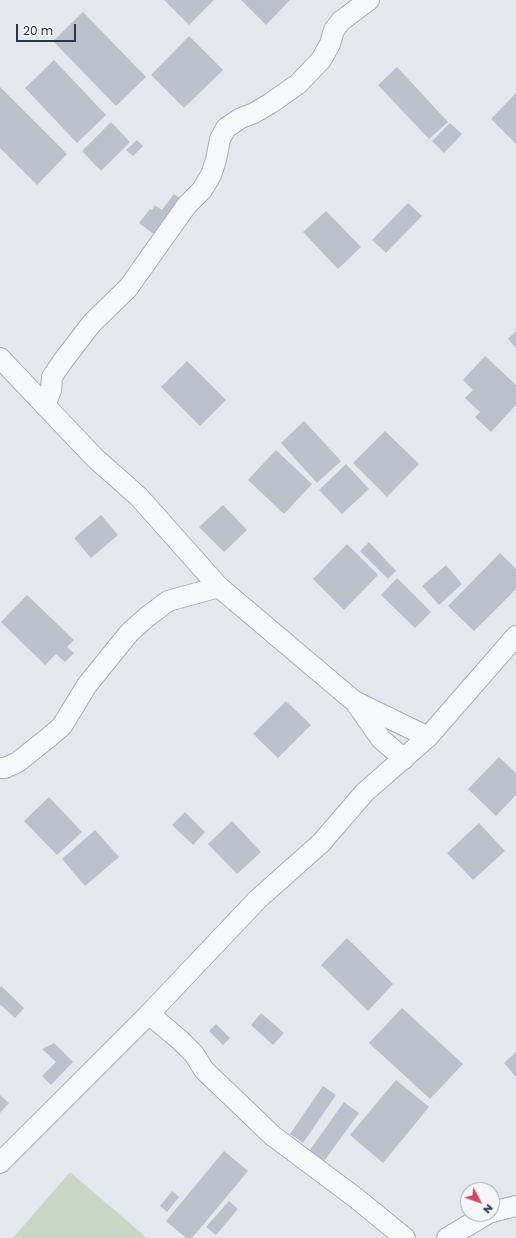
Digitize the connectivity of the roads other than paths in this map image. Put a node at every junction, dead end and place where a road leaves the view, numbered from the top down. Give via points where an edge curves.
1 (369, 0) edge
2 (0, 358) edge
3 (45, 406) junction
4 (220, 587) junction
5 (516, 636) edge
6 (354, 701) junction
7 (428, 737) junction
8 (404, 759) junction
9 (0, 768) edge
10 (149, 1014) junction
11 (0, 1163) edge
12 (516, 1206) edge
13 (500, 1210) edge
14 (474, 1222) edge
15 (404, 1238) edge
16 (447, 1238) edge

1 - 3 street via 340,21 321,60 298,84 260,110 226,128 220,139 216,160 202,190 187,205 128,288 92,323 62,362 52,377 51,390
2 - 3 street
3 - 4 street via 95,458 139,497
4 - 6 street
4 - 9 street via 168,601 147,617 130,632 87,685 62,726 18,762
5 - 7 street
6 - 7 street
6 - 8 street via 382,739
7 - 8 street
8 - 10 street via 365,792 320,843 258,899
10 - 11 street
10 - 15 street via 180,1040 194,1054 204,1070 273,1136 356,1198
12 - 13 street
14 - 16 street

